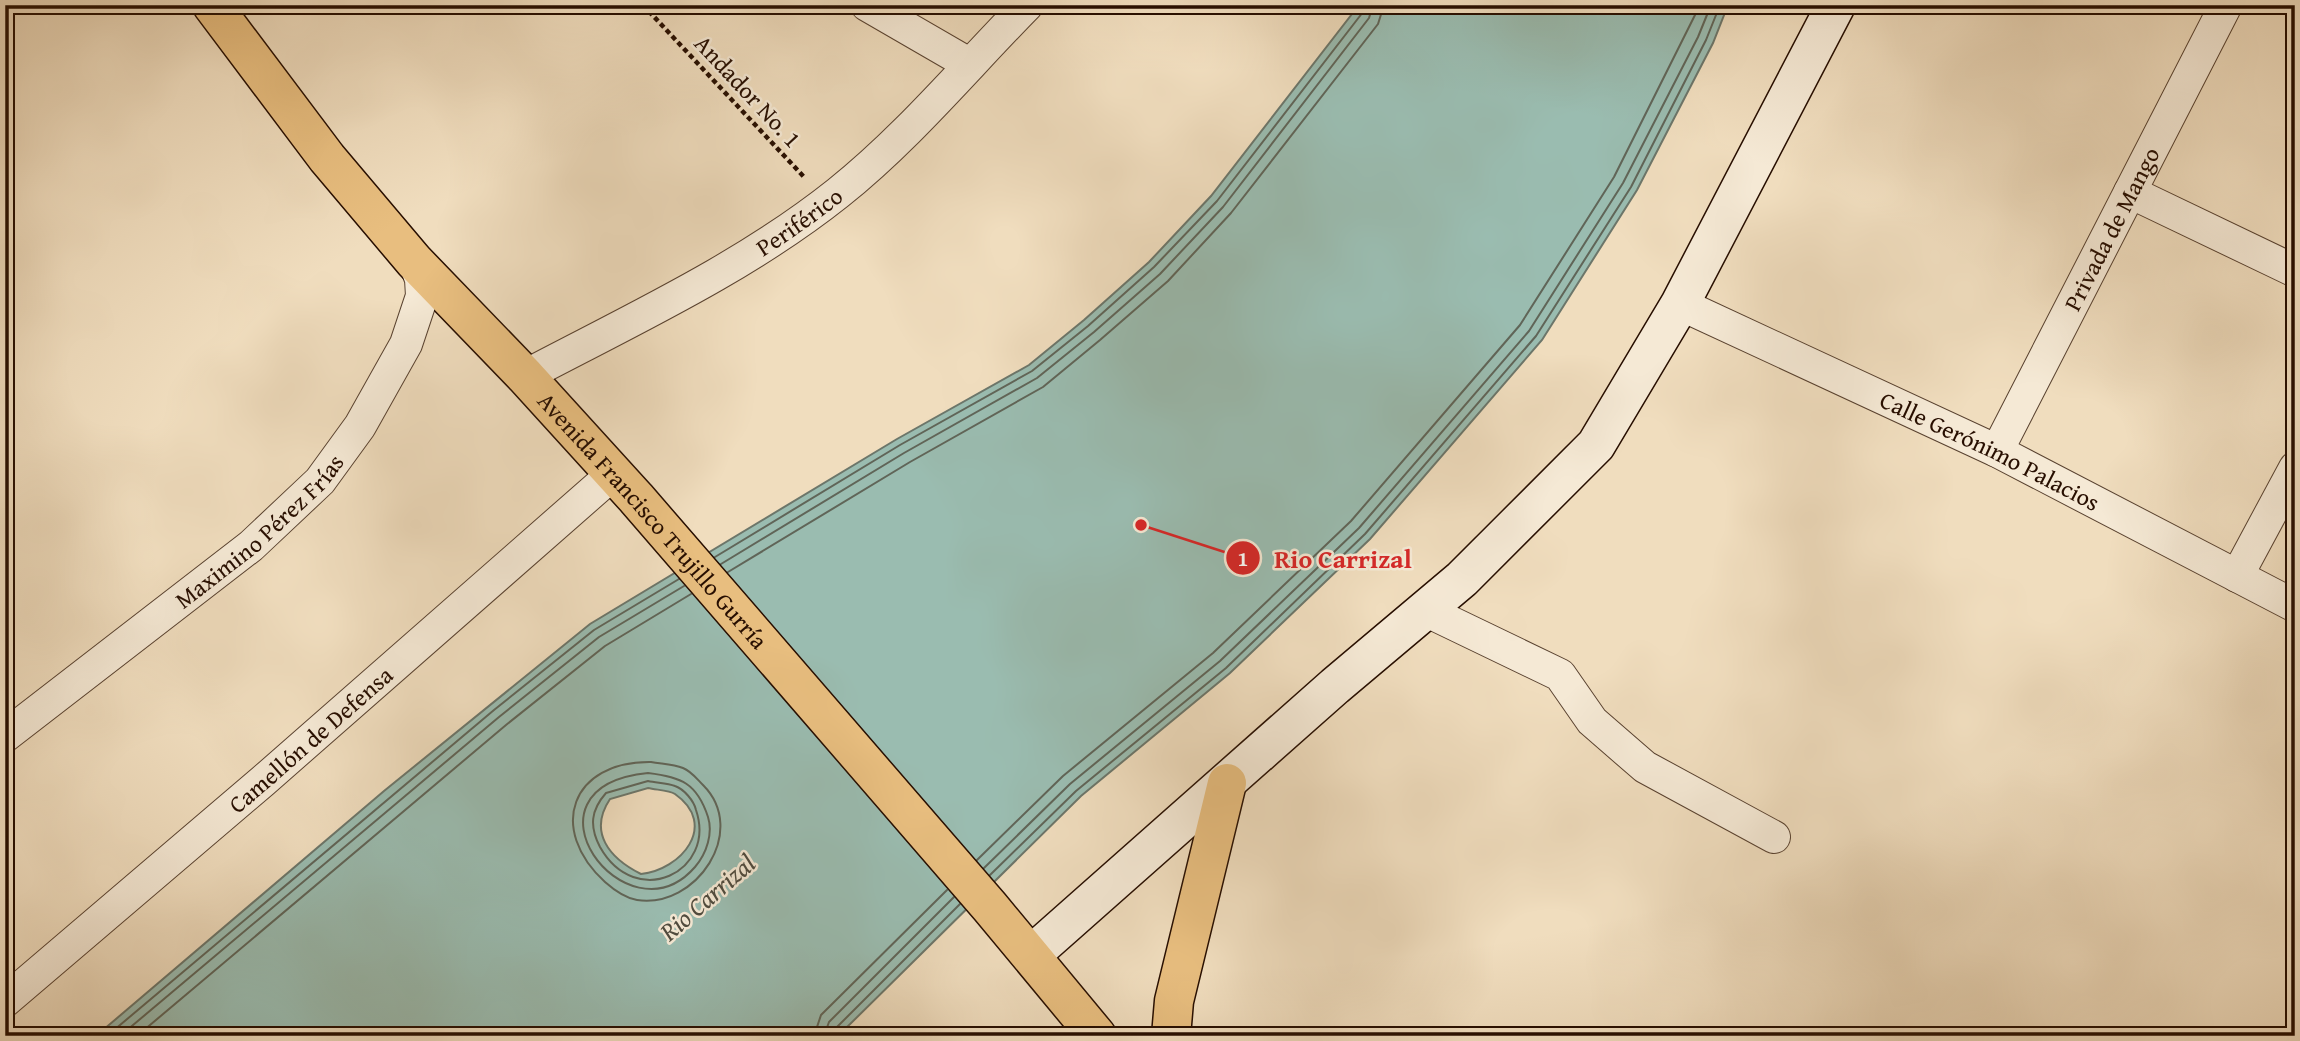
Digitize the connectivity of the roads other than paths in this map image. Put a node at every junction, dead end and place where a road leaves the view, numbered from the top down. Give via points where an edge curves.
1 (212, 5) edge
2 (867, 5) edge
3 (1027, 5) edge
4 (1836, 5) edge
5 (2226, 5) edge
6 (970, 64) junction
7 (2130, 192) junction
8 (414, 261) junction
9 (2295, 271) edge
10 (1680, 304) junction
11 (525, 376) junction
12 (1997, 452) junction
13 (2295, 467) edge
14 (625, 485) junction
15 (2237, 576) junction
16 (2295, 606) edge
17 (1425, 610) junction
18 (5, 736) edge
19 (1227, 783) junction
20 (1774, 837) dead end
21 (1031, 956) junction
22 (5, 1000) edge
23 (1097, 1036) edge
24 (1171, 1036) edge

1 - 8 main road, Avenida Francisco Trujillo Gurría via 327,158
2 - 6 street
3 - 6 street, Periférico
4 - 10 street
5 - 7 street, Privada de Mango
6 - 11 street, Periférico via 882,155 827,201 736,262
7 - 9 street
7 - 12 street, Privada de Mango
8 - 11 main road, Avenida Francisco Trujillo Gurría
8 - 18 street, Maximino Pérez Frías via 422,296 406,344 360,426 320,481 251,546
10 - 12 street, Calle Gerónimo Palacios
10 - 17 street via 1596,445
11 - 14 main road, Avenida Francisco Trujillo Gurría
12 - 15 street, Calle Gerónimo Palacios
13 - 15 street
14 - 21 main road, Avenida Francisco Trujillo Gurría
14 - 22 street, Camellón de Defensa via 263,781
15 - 16 street, Calle Gerónimo Palacios
17 - 19 street
17 - 20 street via 1560,675 1592,721 1645,767
19 - 21 street
19 - 24 main road via 1174,1002
21 - 23 main road, Avenida Francisco Trujillo Gurría

